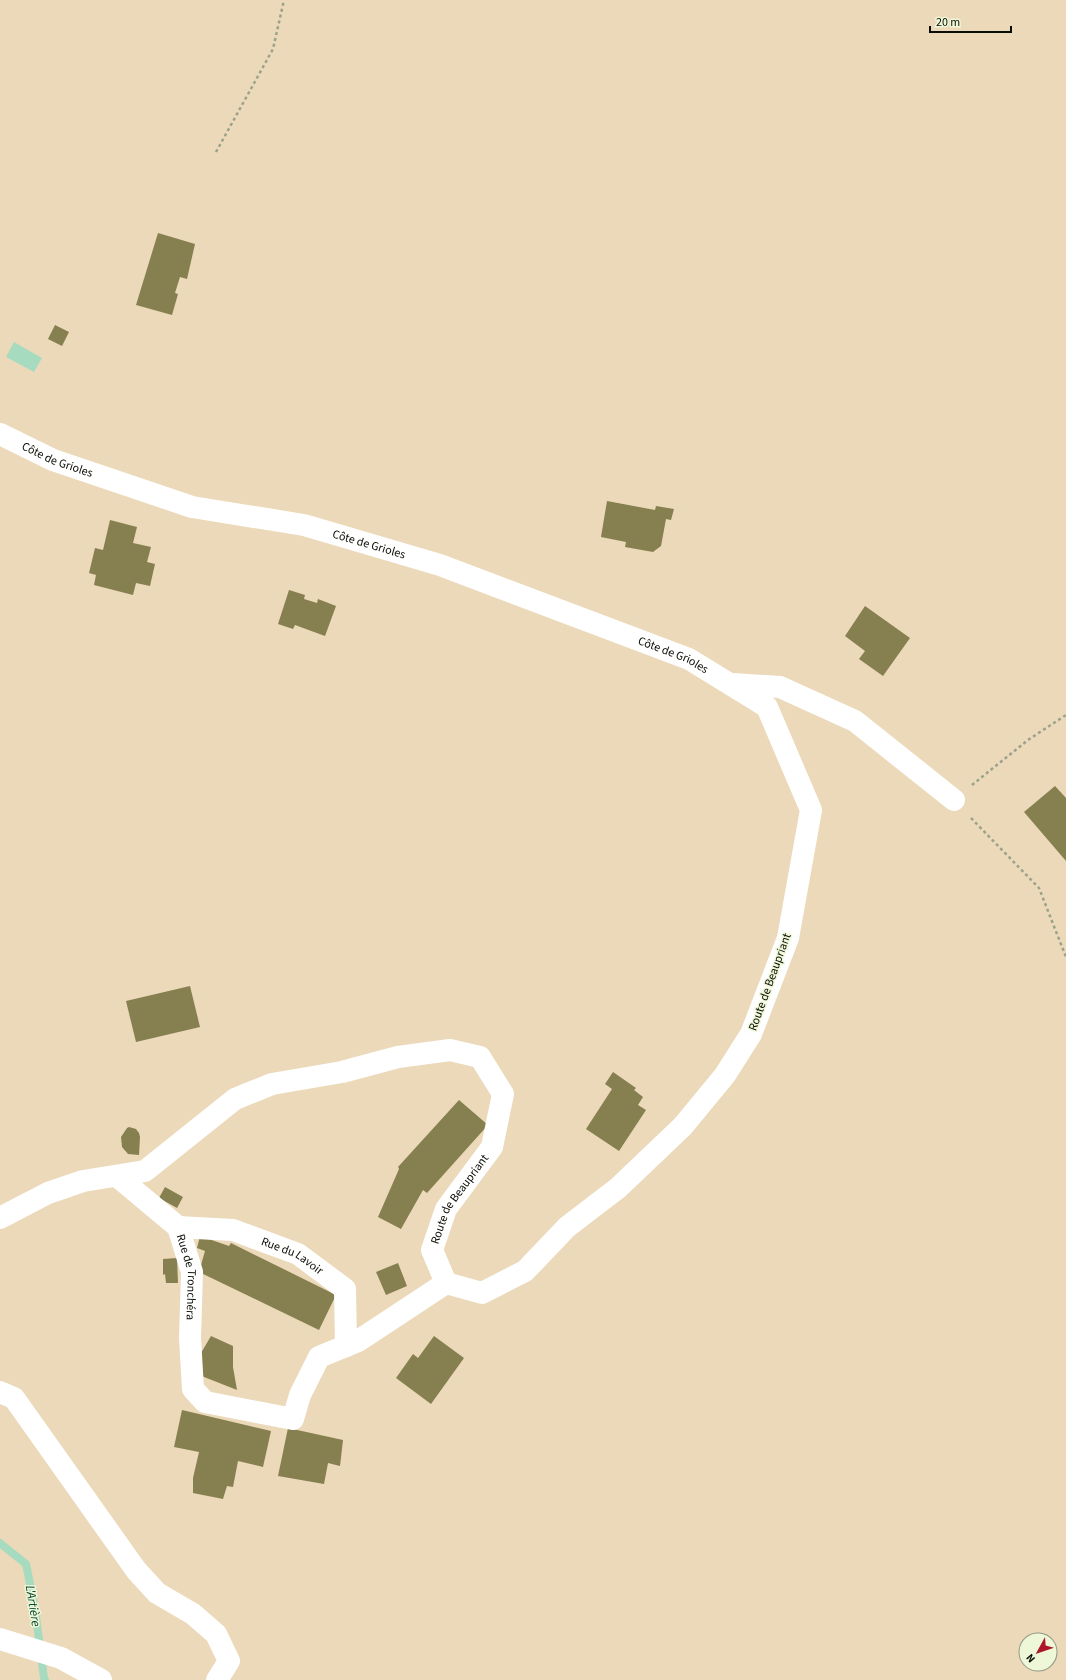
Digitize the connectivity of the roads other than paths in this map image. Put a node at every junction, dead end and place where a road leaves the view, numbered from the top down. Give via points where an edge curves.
1 (0, 434) edge
2 (729, 684) junction
3 (954, 800) road end
4 (117, 1176) junction
5 (0, 1218) edge
6 (178, 1227) junction
7 (446, 1283) junction
8 (346, 1346) junction
9 (0, 1392) edge
10 (0, 1639) edge
11 (101, 1680) edge
12 (217, 1680) edge

1 - 2 street, Côte de Grioles via 53,460 192,507 304,525 440,565 689,659
2 - 3 street via 780,687 856,721
2 - 7 street, Route de Beaupriant via 767,707 811,810 788,938 751,1034 725,1075 683,1126 618,1188 567,1228 526,1271 482,1293
4 - 5 street, Route de Beaupriant via 83,1181 48,1193
4 - 6 street, Rue de Tronchéra
4 - 7 street, Route de Beaupriant via 145,1171 235,1099 272,1084 342,1072 398,1057 450,1050 480,1057 503,1094 492,1147 446,1209 432,1250
6 - 8 street, Rue du Lavoir via 233,1230 298,1254 345,1290
6 - 8 street, Rue de Tronchéra via 192,1272 190,1338 193,1389 205,1402 293,1419 300,1395 320,1357
7 - 8 street via 358,1341
9 - 12 street via 14,1398 136,1570 157,1593 193,1614 216,1634 229,1661
10 - 11 street via 61,1658

